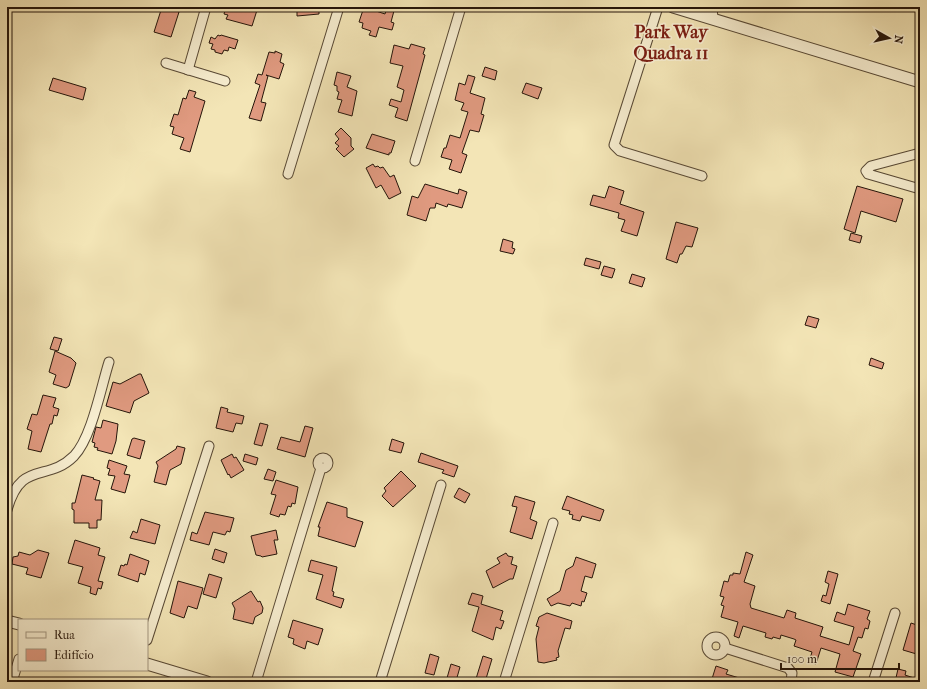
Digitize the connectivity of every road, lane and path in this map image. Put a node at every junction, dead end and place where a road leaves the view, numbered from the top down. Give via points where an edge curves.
1 (206, 7) edge
2 (339, 7) edge
3 (461, 7) edge
4 (658, 7) edge
5 (672, 7) edge
6 (712, 7) edge
7 (700, 11) edge
8 (713, 19) junction
9 (166, 63) dead end
10 (188, 70) junction
11 (225, 81) dead end
12 (920, 82) edge
13 (920, 153) edge
14 (415, 161) dead end
15 (288, 174) dead end
16 (702, 176) dead end
17 (920, 189) edge
18 (109, 362) dead end
19 (209, 446) dead end
20 (321, 468) dead end
21 (441, 485) dead end
22 (7, 510) edge
23 (553, 523) dead end
24 (894, 613) dead end
25 (7, 620) edge
26 (18, 625) edge
27 (148, 637) edge
28 (725, 648) dead end
29 (18, 662) edge
30 (148, 664) edge
31 (12, 682) edge
32 (207, 682) edge
33 (256, 682) edge
34 (380, 682) edge
35 (504, 682) edge
36 (791, 682) edge
37 (873, 682) edge

1 - 10 street
2 - 15 street
3 - 14 street
4 - 16 street via 614,145 620,151
5 - 7 street
6 - 8 street
7 - 8 street
8 - 12 street
9 - 10 street
10 - 11 street
13 - 17 street via 871,166 866,171 868,174
18 - 22 street via 89,429 79,449 64,462 22,481 11,496
19 - 27 street
20 - 33 street
21 - 34 street
23 - 35 street
24 - 37 street
25 - 26 street
28 - 36 street via 788,668 792,673
29 - 31 street
30 - 32 street

